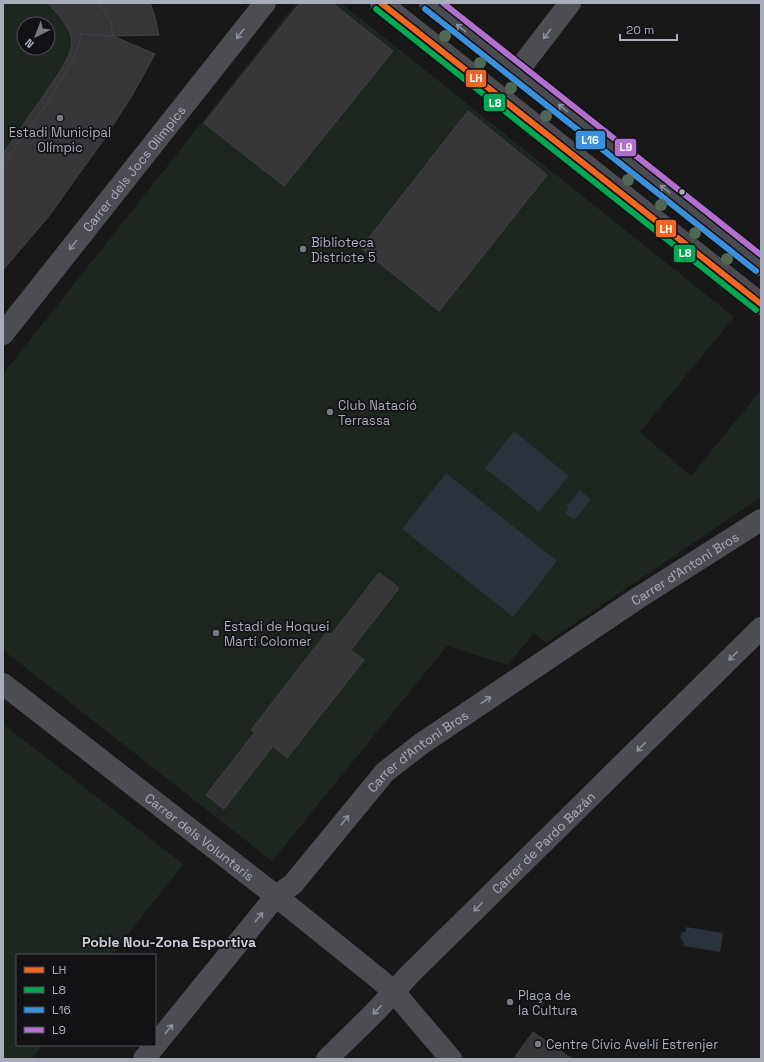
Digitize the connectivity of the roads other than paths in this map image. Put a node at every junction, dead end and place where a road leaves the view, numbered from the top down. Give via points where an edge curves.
1 (265, 3) edge
2 (381, 3) edge
3 (430, 3) edge
4 (570, 3) edge
5 (517, 72) junction
6 (761, 266) edge
7 (761, 304) edge
8 (3, 334) edge
9 (761, 520) edge
10 (761, 628) edge
11 (3, 684) edge
12 (276, 896) junction
13 (394, 992) junction
14 (156, 1044) edge
15 (155, 1046) edge
16 (144, 1059) edge
17 (327, 1059) edge
18 (451, 1059) edge

1 -> 8 street, Carrer dels Jocs Olimpics
2 - 7 street
5 -> 3 street
4 -> 5 street
6 -> 5 street
12 -> 9 street, Carrer d'Antoni Bros via 292,884 385,772 399,760 638,598
10 -> 13 street, Carrer de Pardo Bazán
11 - 12 street, Carrer dels Voluntaris
12 - 13 street, Carrer dels Voluntaris
14 -> 12 street, Carrer d'Antoni Bros
13 -> 17 street, Carrer de Pardo Bazán
13 - 18 street, Carrer dels Voluntaris
16 -> 15 street, Carrer d'Antoni Bros

